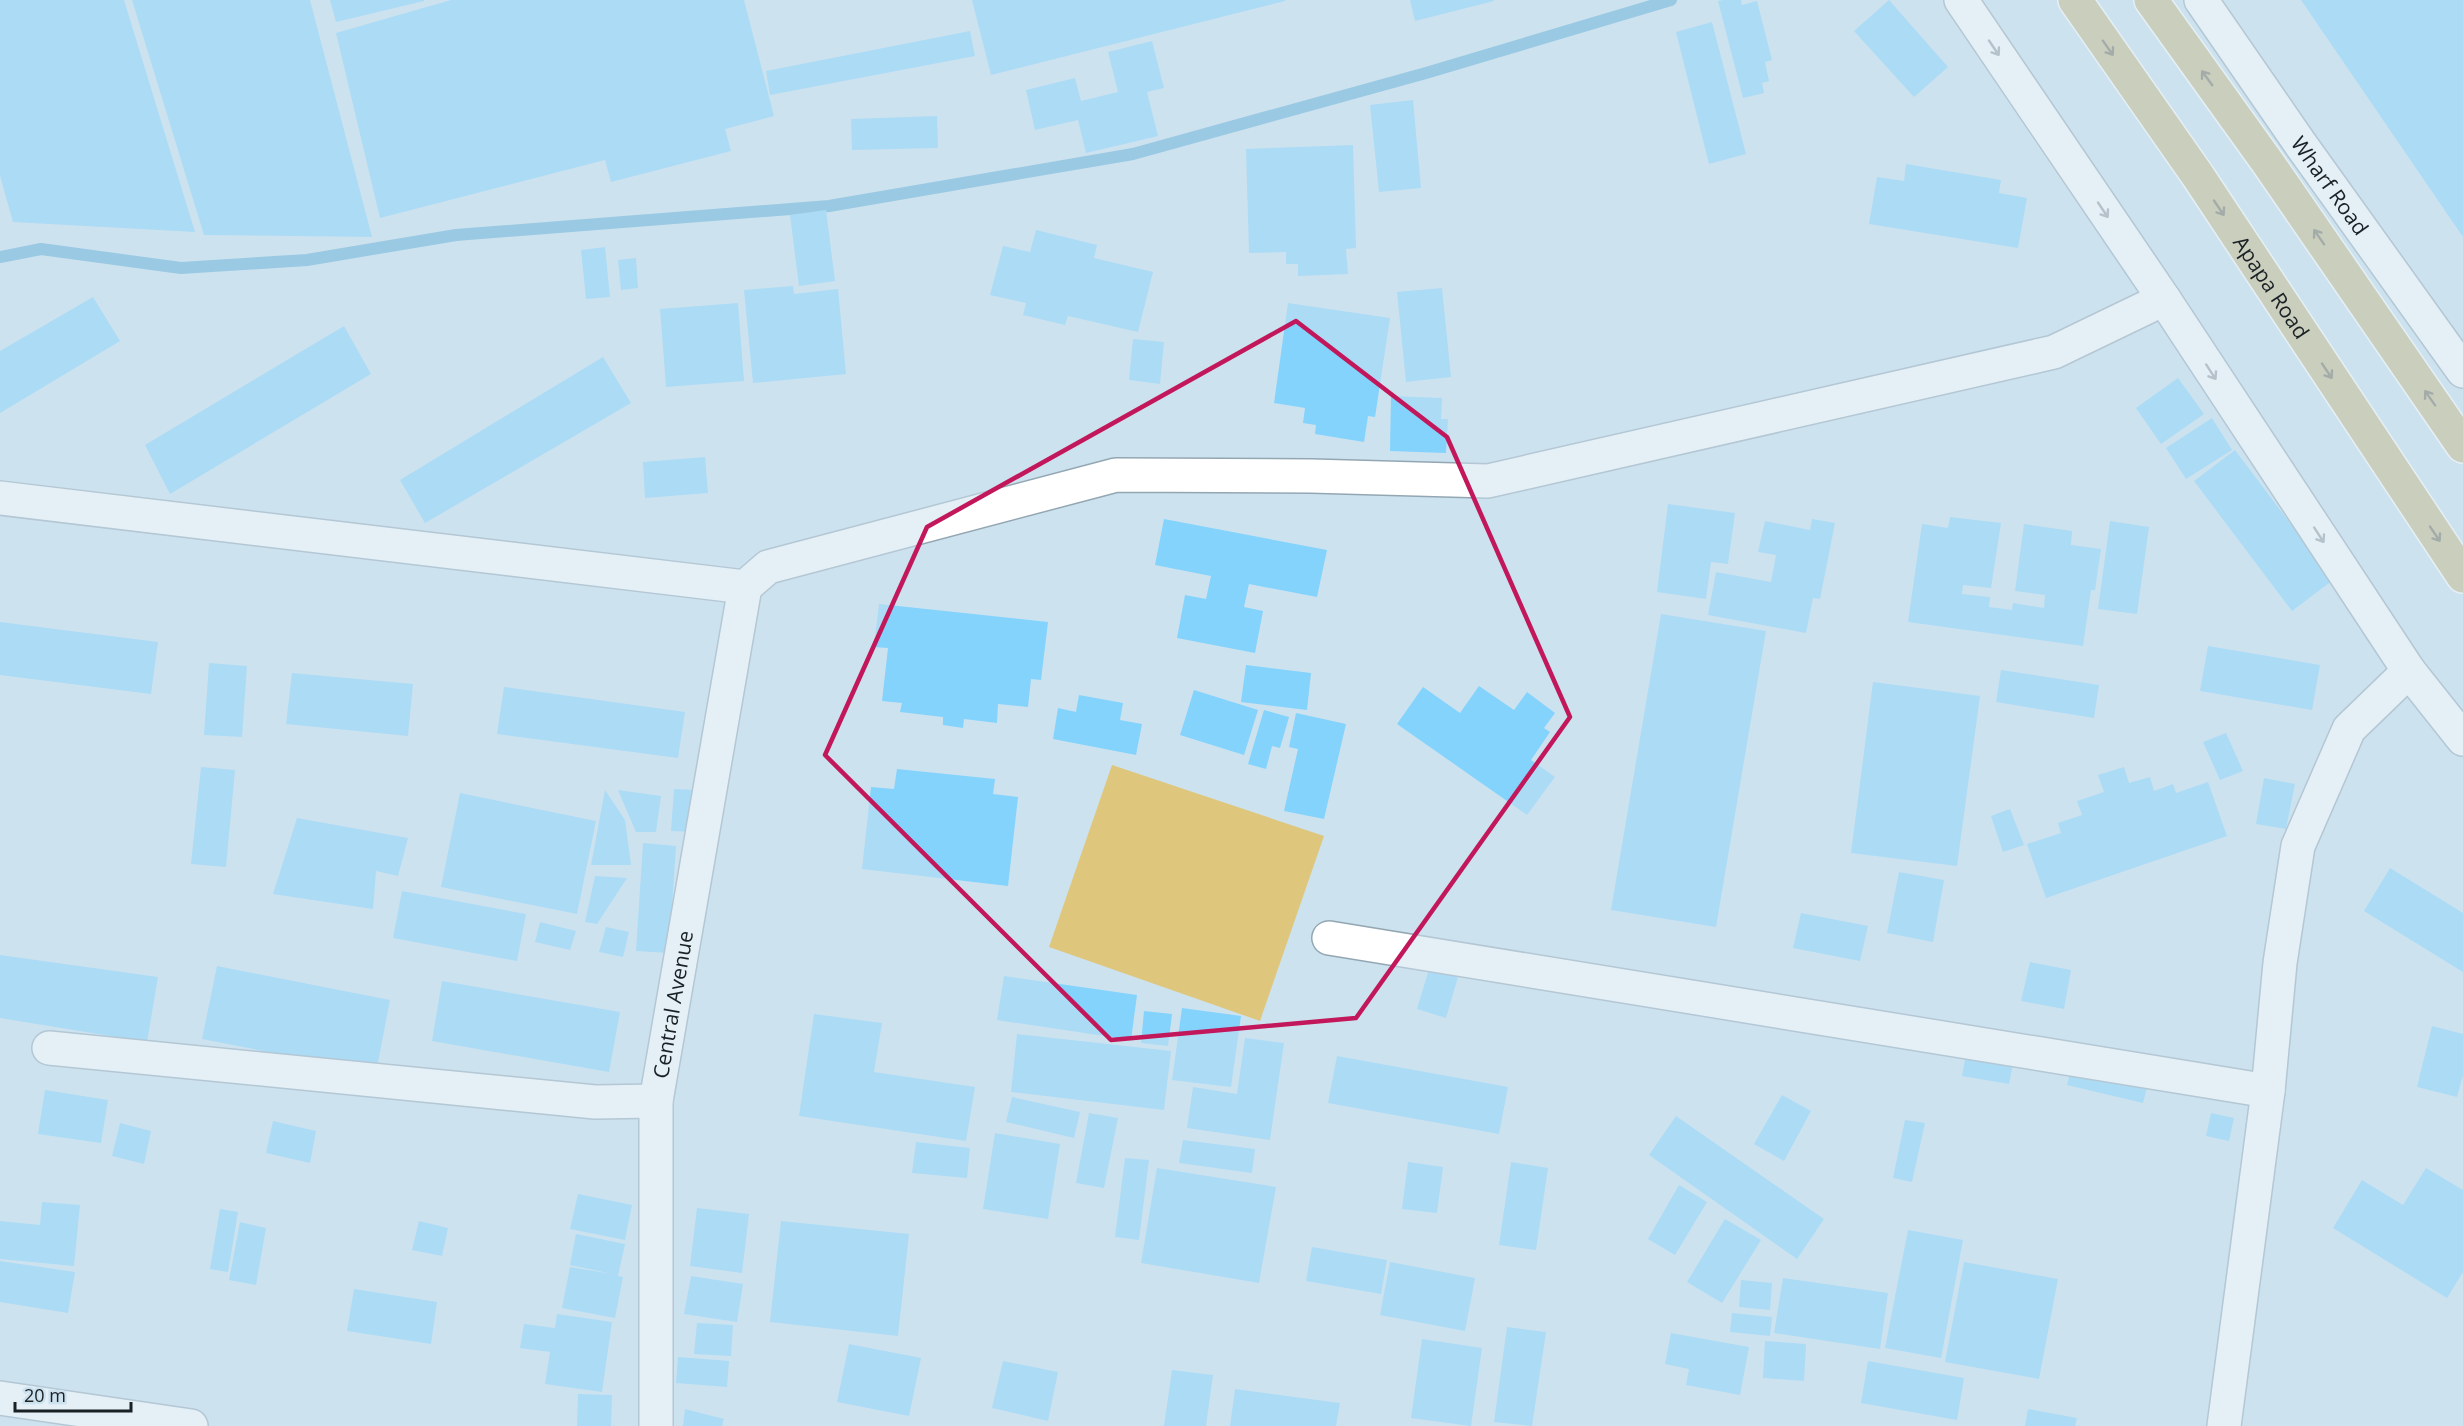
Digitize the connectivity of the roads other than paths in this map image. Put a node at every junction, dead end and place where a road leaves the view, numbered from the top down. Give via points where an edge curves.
1 (1961, 0) edge
2 (2075, 0) edge
3 (2151, 0) edge
4 (2201, 0) edge
5 (2164, 299) junction
6 (2463, 371) edge
7 (2463, 446) edge
8 (0, 498) edge
9 (2463, 576) edge
10 (745, 587) junction
11 (2409, 671) junction
12 (2463, 739) edge
13 (1329, 938) dead end
14 (49, 1048) dead end
15 (2268, 1091) junction
16 (656, 1101) junction
17 (0, 1398) edge
18 (191, 1426) edge
19 (656, 1426) edge
20 (2224, 1426) edge

1 -> 5 street
2 -> 9 main road, Apapa Road via 2198,176
7 -> 3 main road
4 - 6 street, Wharf Road
5 - 10 street via 2054,352 1488,481 1116,475 768,567
5 -> 11 street
8 - 10 street
10 - 16 street, Central Avenue
11 - 12 street
11 - 15 street via 2349,729 2298,846 2280,963
13 - 15 street
14 - 16 street via 595,1102
15 - 20 street
16 - 19 street, Central Avenue
17 - 18 street

